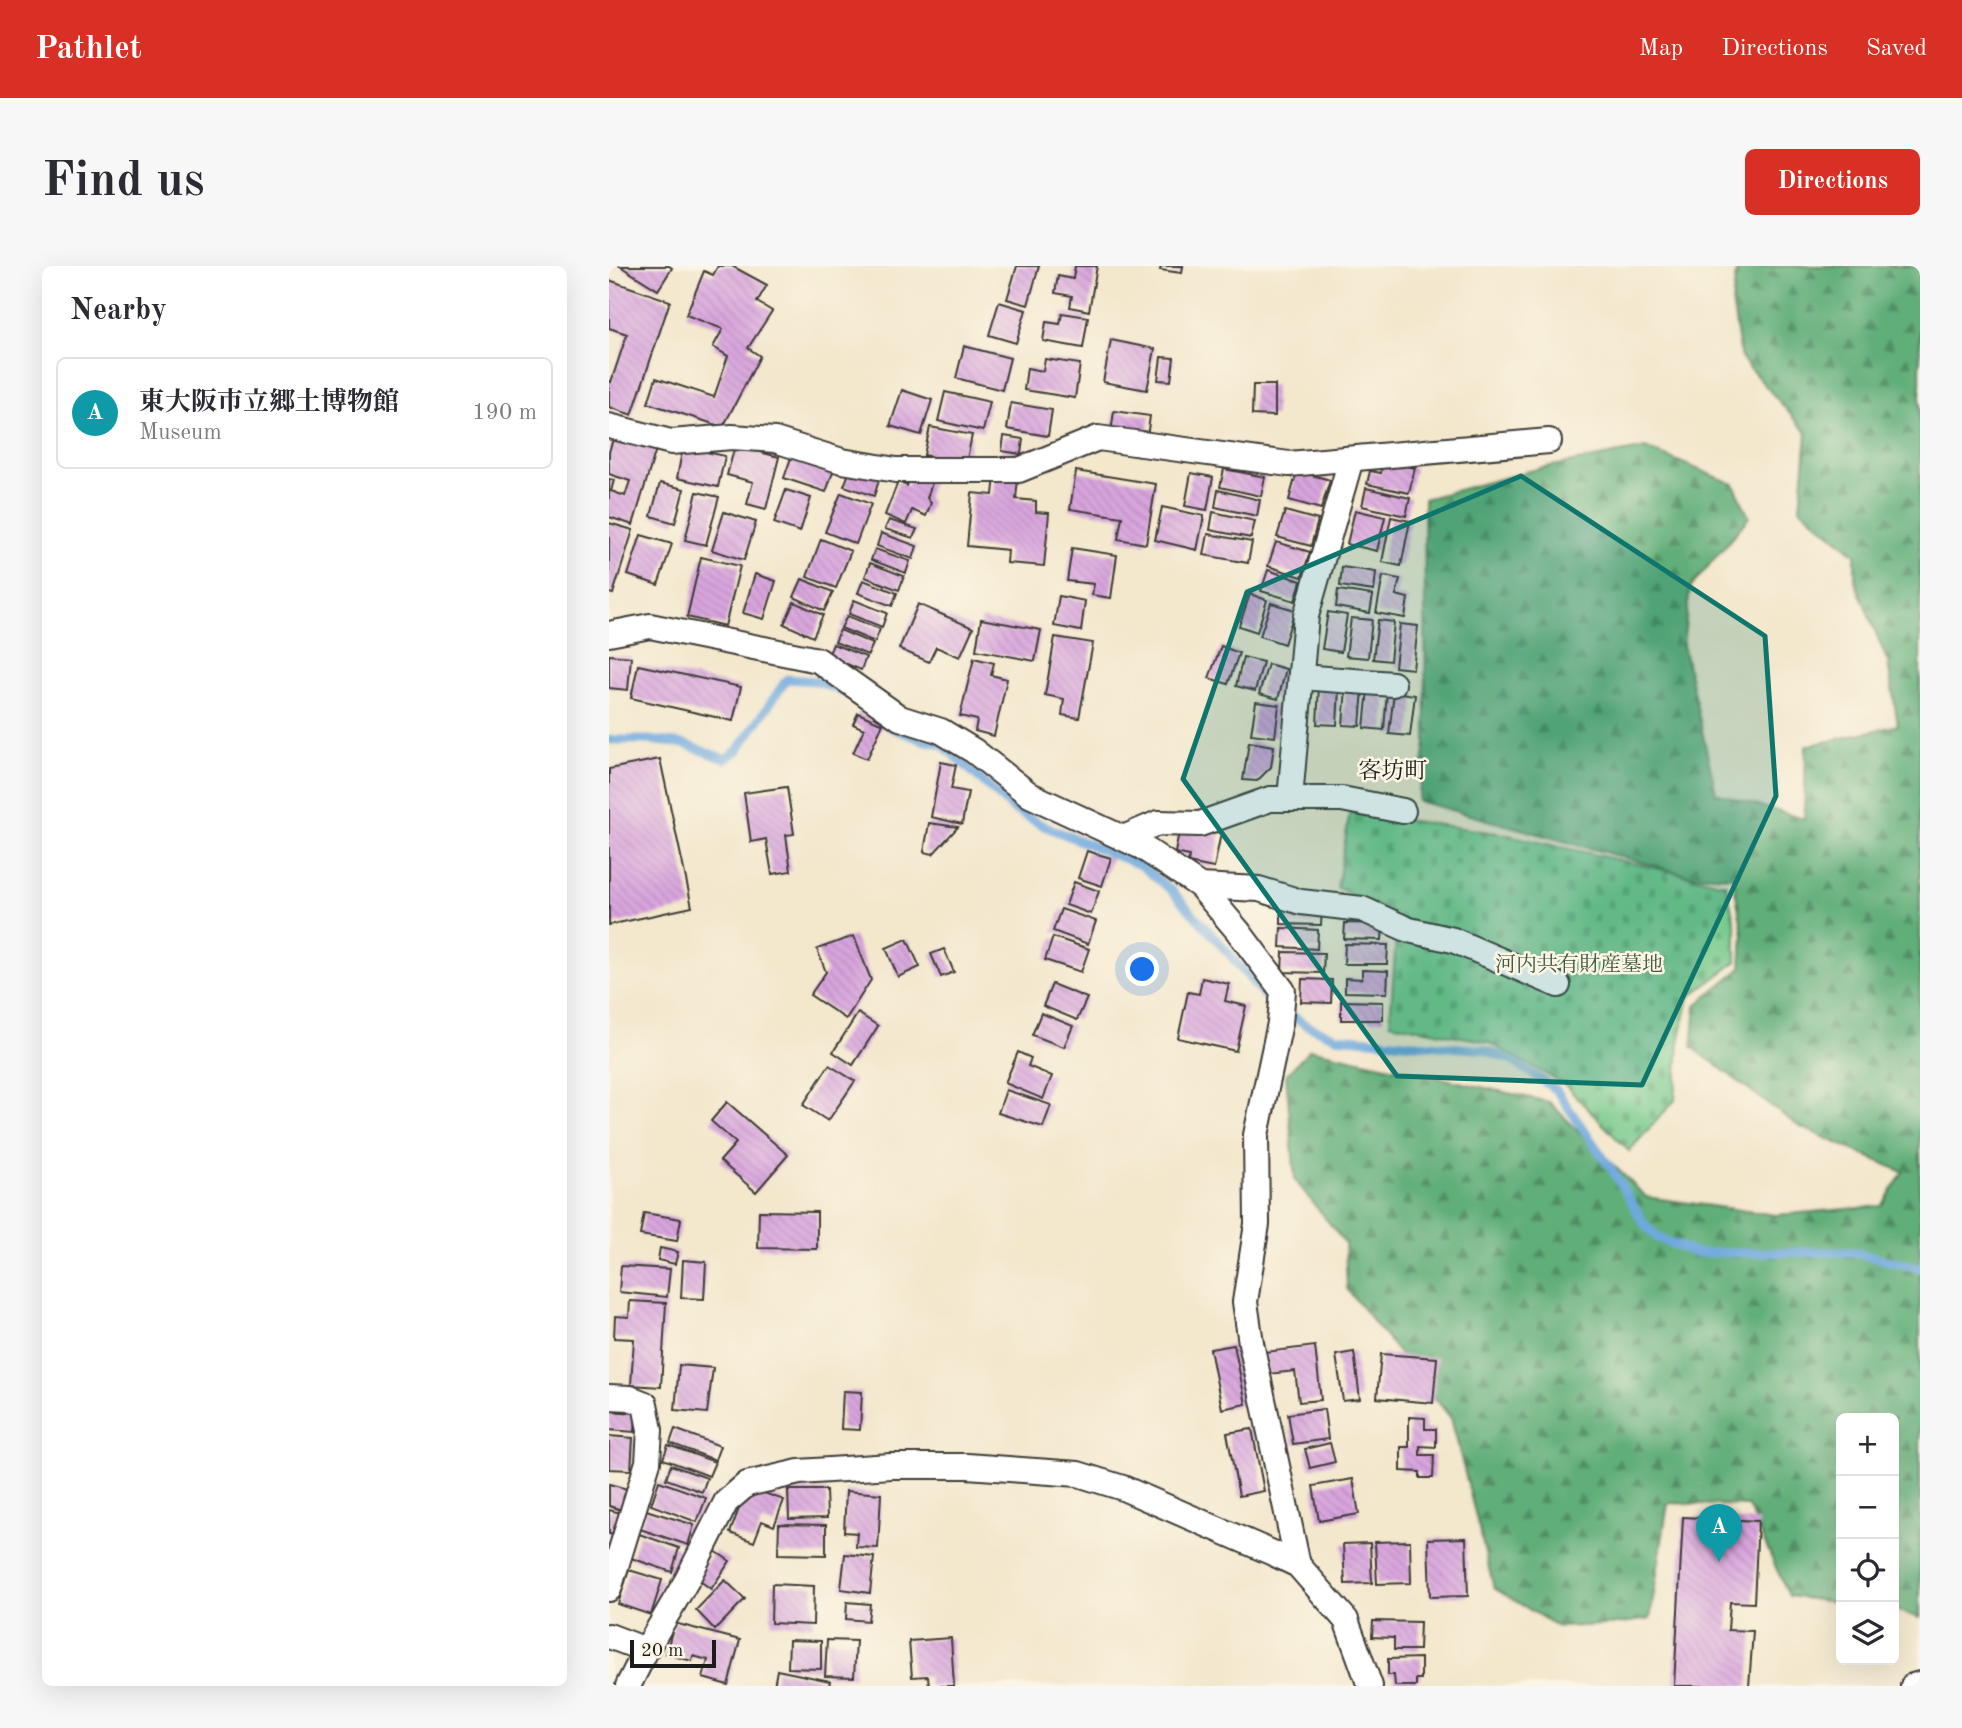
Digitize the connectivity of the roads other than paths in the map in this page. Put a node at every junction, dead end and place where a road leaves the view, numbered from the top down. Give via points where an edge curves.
1 (609, 426) edge
2 (1549, 441) dead end
3 (1351, 458) junction
4 (609, 634) edge
5 (1301, 677) junction
6 (1393, 684) dead end
7 (1290, 799) junction
8 (1403, 811) dead end
9 (1123, 838) junction
10 (1200, 886) junction
11 (1558, 985) dead end
12 (609, 1397) edge
13 (1298, 1565) junction
14 (609, 1589) edge
15 (609, 1636) edge
16 (646, 1650) junction
17 (1920, 1685) edge
18 (628, 1686) edge
19 (1370, 1686) edge
20 (1913, 1686) edge

1 - 3 street via 671,442 732,437 775,440 842,461 896,470 1019,470 1098,438 1289,464
2 - 3 street
3 - 5 street via 1306,616
4 - 9 street via 650,626 818,660 900,718 941,731 974,751 1030,795
5 - 6 street
5 - 7 street
7 - 8 street via 1342,799
7 - 9 street via 1270,799 1200,824 1158,823
9 - 10 street
10 - 11 street via 1259,889 1301,902 1362,909 1409,930 1453,940
10 - 13 street via 1283,992 1256,1135 1257,1224 1245,1302
12 - 14 street via 645,1404 650,1430 648,1462
13 - 16 street via 1123,1488 1078,1474 967,1466 799,1472 747,1484 726,1502
13 - 19 street via 1346,1620
15 - 16 street
16 - 18 street
17 - 20 street

